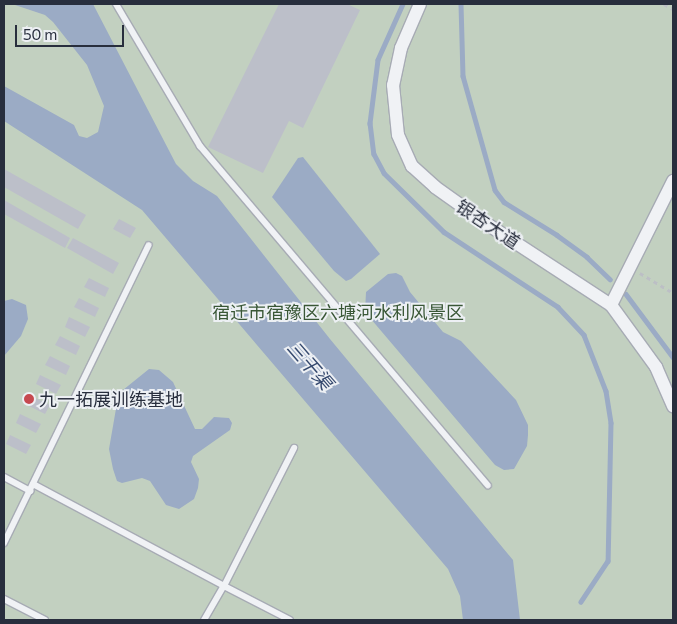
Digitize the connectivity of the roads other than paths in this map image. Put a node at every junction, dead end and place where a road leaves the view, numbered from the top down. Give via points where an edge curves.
1 (116, 4) edge
2 (420, 4) edge
3 (673, 181) edge
4 (149, 244) dead end
5 (611, 304) junction
6 (673, 406) edge
7 (294, 448) dead end
8 (4, 477) edge
9 (34, 484) junction
10 (488, 485) dead end
11 (30, 491) junction
12 (4, 543) edge
13 (224, 586) junction
14 (4, 599) edge
15 (45, 620) edge
16 (204, 620) edge
17 (290, 620) edge

1 - 10 lane via 200,146
2 - 5 street, 银杏大道 via 401,48 393,85 398,136 412,166 435,187 487,224
3 - 5 street
4 - 9 lane
5 - 6 street, 银杏大道 via 656,367
7 - 13 lane
8 - 11 lane
9 - 11 lane
9 - 13 lane
11 - 12 lane
13 - 16 lane
13 - 17 lane
14 - 15 lane

